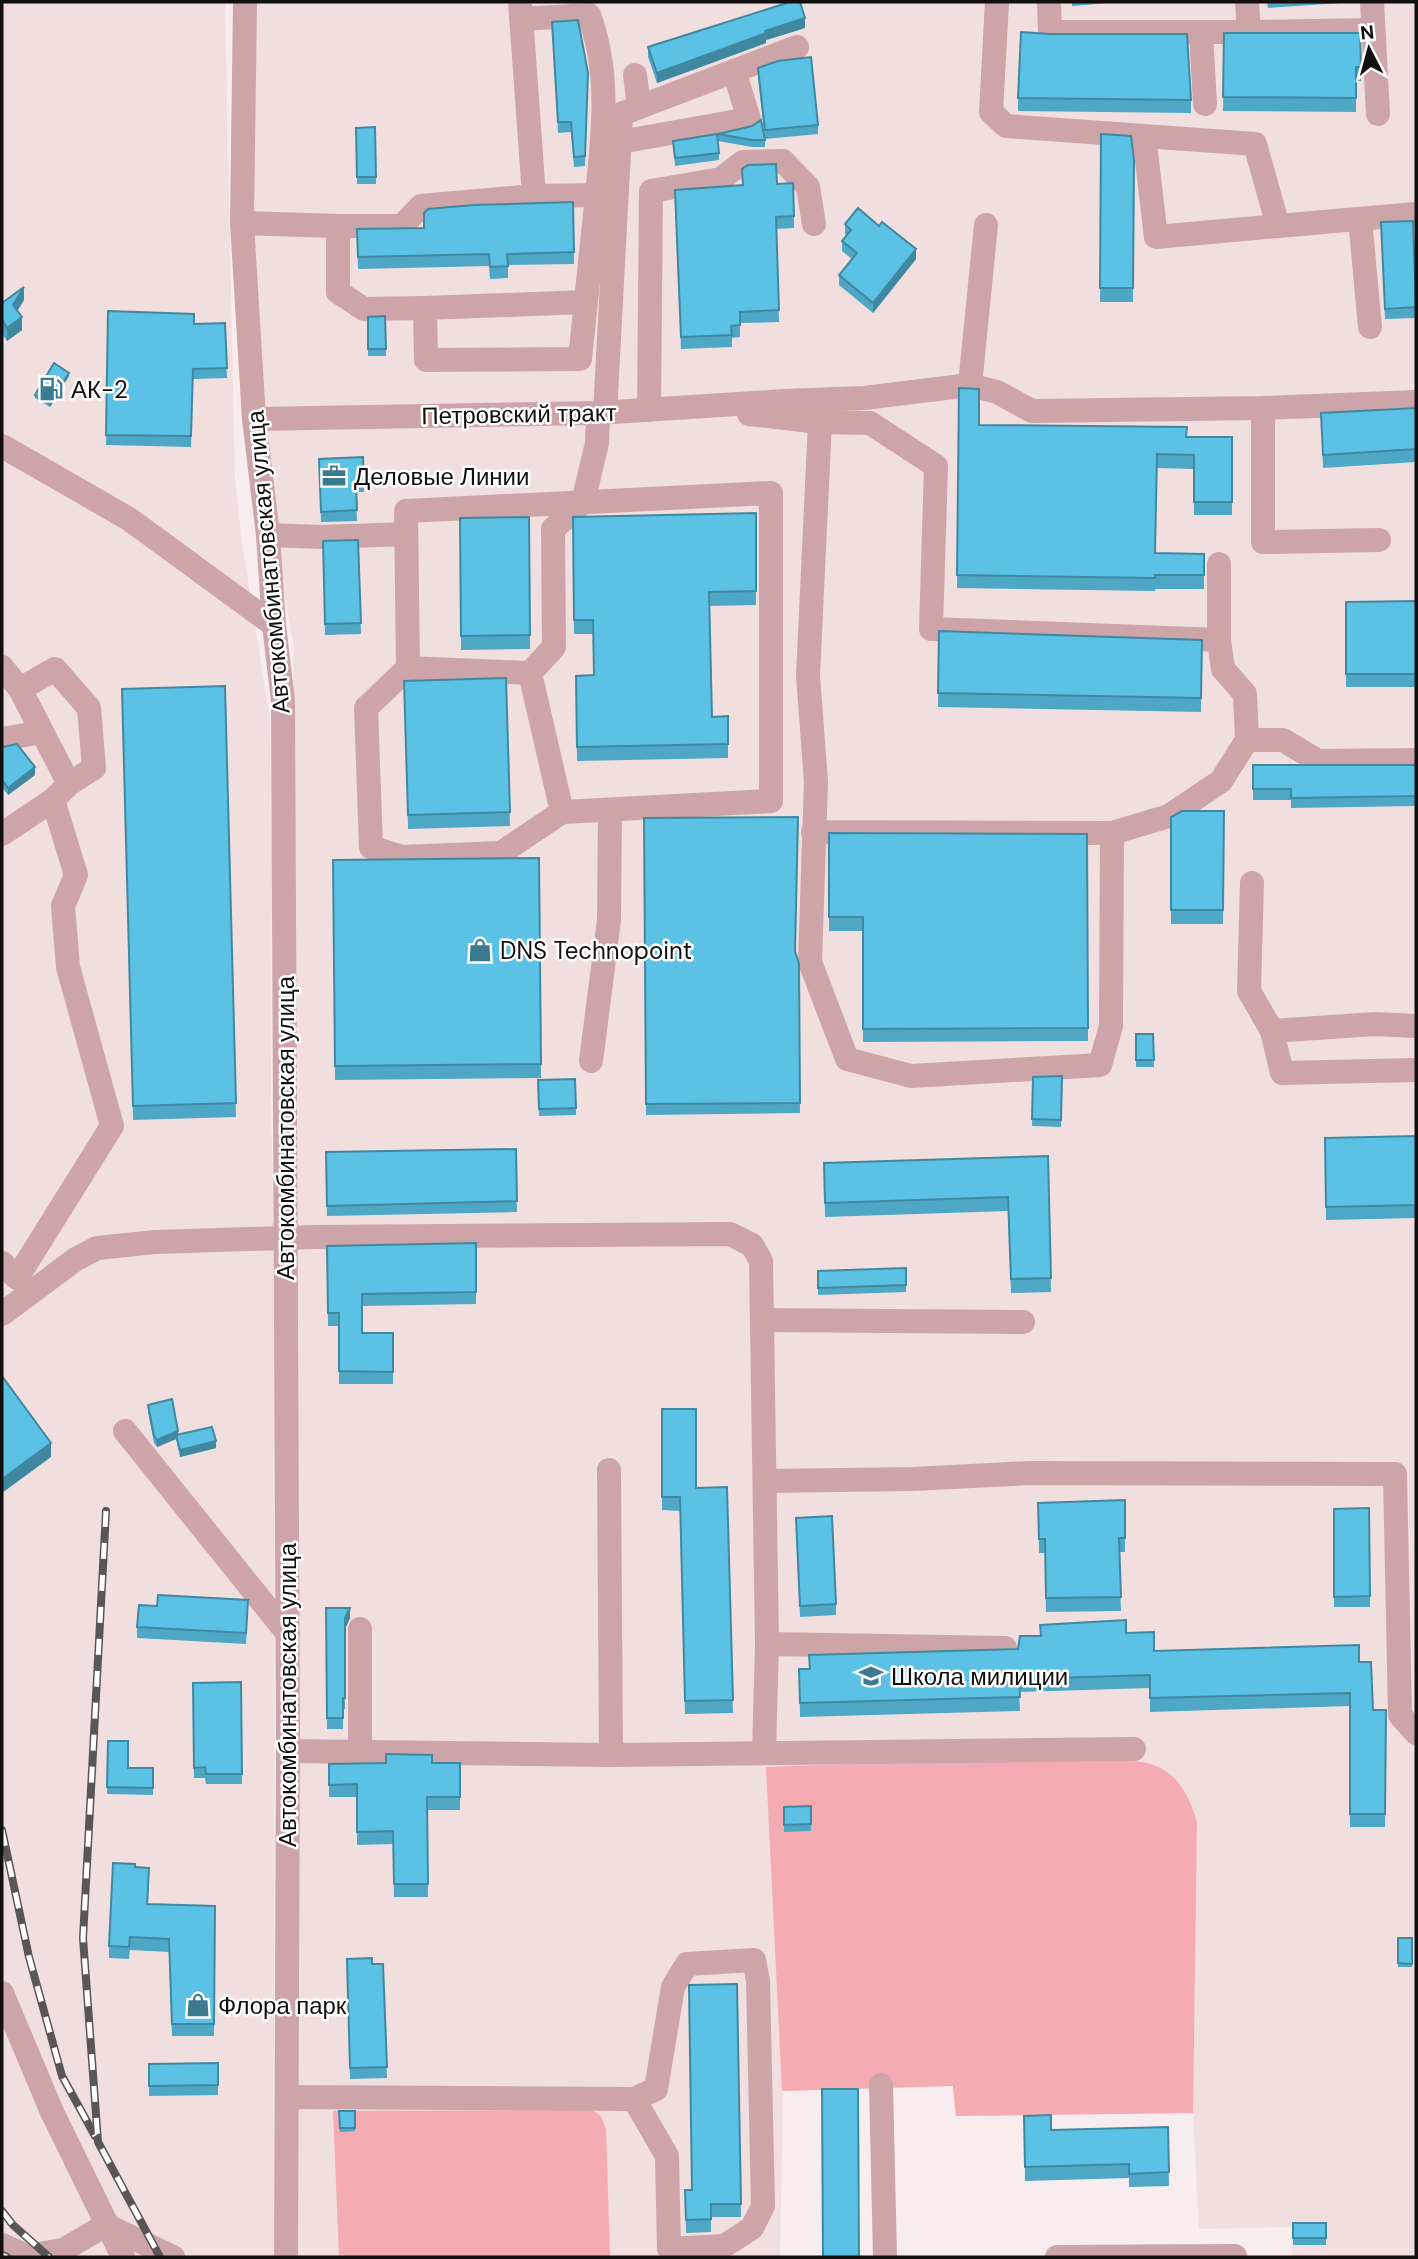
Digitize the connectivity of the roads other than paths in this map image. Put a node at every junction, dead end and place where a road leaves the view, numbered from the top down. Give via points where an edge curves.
1 (246, 2) edge
2 (997, 2) edge
3 (1049, 2) edge
4 (1247, 2) edge
5 (1372, 2) edge
6 (521, 11) edge
7 (1373, 30) junction
8 (1201, 32) junction
9 (1249, 32) junction
10 (797, 47) dead end
11 (734, 71) junction
12 (635, 75) dead end
13 (1205, 104) dead end
14 (639, 107) junction
15 (1378, 114) dead end
16 (1144, 136) junction
17 (620, 142) junction
18 (597, 195) junction
19 (534, 196) junction
20 (1415, 214) edge
21 (1360, 219) junction
22 (242, 223) junction
23 (814, 224) dead end
24 (986, 225) dead end
25 (338, 226) junction
26 (1278, 226) junction
27 (586, 302) junction
28 (425, 309) junction
29 (1370, 327) dead end
30 (970, 385) junction
31 (1416, 402) edge
32 (686, 407) junction
33 (1263, 408) junction
34 (649, 410) junction
35 (601, 413) junction
36 (254, 419) junction
37 (820, 422) junction
38 (2, 446) edge
39 (583, 502) junction
40 (406, 534) junction
41 (268, 535) junction
42 (1379, 540) dead end
43 (1219, 564) dead end
44 (274, 625) junction
45 (1219, 640) junction
46 (2, 667) edge
47 (408, 668) junction
48 (530, 673) junction
49 (20, 689) junction
50 (42, 732) junction
51 (2, 739) edge
52 (1247, 740) junction
53 (1416, 760) edge
54 (61, 792) junction
55 (610, 810) junction
56 (562, 812) junction
57 (813, 832) junction
58 (1112, 833) junction
59 (2, 834) edge
60 (1252, 883) dead end
61 (1416, 1026) edge
62 (1272, 1031) junction
63 (591, 1061) dead end
64 (1416, 1070) edge
65 (285, 1238) junction
66 (16, 1278) edge
67 (2, 1314) edge
68 (762, 1320) junction
69 (1023, 1322) dead end
70 (125, 1431) dead end
71 (609, 1470) dead end
72 (766, 1481) junction
73 (360, 1629) dead end
74 (288, 1634) junction
75 (767, 1644) junction
76 (1004, 1648) edge
77 (1416, 1733) edge
78 (1134, 1749) dead end
79 (288, 1751) junction
80 (764, 1752) junction
81 (360, 1754) junction
82 (611, 1755) junction
83 (2, 1993) edge
84 (881, 2085) dead end
85 (287, 2097) junction
86 (634, 2099) junction
87 (106, 2225) junction
88 (2, 2245) edge
89 (1235, 2256) edge
90 (122, 2257) edge
91 (173, 2257) edge
92 (286, 2257) edge
93 (885, 2257) edge
94 (1057, 2257) edge
95 (1079, 2257) edge

1 - 22 street, Автокомбинатовская улица
2 - 16 street via 991,112 1006,126
3 - 8 street via 1049,32
4 - 9 street
5 - 7 street
6 - 18 street via 589,15 598,40 605,105
6 - 19 street
7 - 9 street
7 - 15 street
8 - 9 street
8 - 13 street
10 - 11 street
11 - 14 street
11 - 17 street via 749,119
12 - 14 street
14 - 17 street via 621,114
16 - 26 street via 1255,144
16 - 26 street via 1156,237
17 - 35 street
18 - 19 street
18 - 27 street
19 - 25 street via 421,206 402,226
20 - 21 street
21 - 26 street
21 - 29 street
22 - 25 street
22 - 36 street, Автокомбинатовская улица
23 - 34 street via 808,187 783,161 743,162 721,179 651,191
24 - 30 street
25 - 28 street via 338,292 364,309
27 - 28 street
27 - 28 street via 580,359 426,360
30 - 32 street, Петровский тракт via 864,398
30 - 33 street via 997,392 1032,411
31 - 33 street
32 - 34 street, Петровский тракт
32 - 37 street
33 - 42 street via 1263,542
34 - 35 street, Петровский тракт
35 - 36 street, Петровский тракт
35 - 39 street
36 - 41 street, Автокомбинатовская улица
37 - 45 street via 870,422 936,466 931,629
37 - 57 street via 808,676 816,782
38 - 44 street via 130,519
39 - 40 street via 406,510
39 - 48 street via 553,529 554,647
39 - 55 street via 771,493 771,801
40 - 41 street
40 - 47 street
41 - 44 street, Автокомбинатовская улица
43 - 45 street
44 - 65 street, Автокомбинатовская улица via 283,701
45 - 52 street via 1223,669 1245,694
46 - 49 street
47 - 48 street
47 - 56 street via 366,708 372,847 401,857 501,853
48 - 56 street
49 - 50 street
49 - 54 street via 55,669 89,708 94,768
50 - 51 street
50 - 54 street
52 - 53 street via 1283,740 1318,761
52 - 58 street via 1221,780 1169,816
54 - 59 street
54 - 66 street via 76,875 63,906 68,967 112,1126
55 - 56 street
55 - 63 street via 609,920
57 - 58 street
57 - 58 street via 810,962 847,1059 911,1076 1100,1065 1111,1026
60 - 62 street via 1248,991
61 - 62 street
62 - 64 street via 1282,1073
65 - 66 street via 97,1248
65 - 68 street via 730,1234 752,1245 761,1261
65 - 74 street, Автокомбинатовская улица
66 - 67 street
68 - 69 street
68 - 72 street
70 - 74 street
71 - 82 street
72 - 75 street
72 - 77 street via 1030,1474 1395,1474 1400,1715
73 - 81 street
74 - 79 street, Автокомбинатовская улица
75 - 76 street
75 - 80 street
78 - 80 street
79 - 81 street
79 - 85 street, Автокомбинатовская улица
80 - 82 street
81 - 82 street
83 - 87 street
84 - 93 street
85 - 86 street
85 - 92 street, Автокомбинатовская улица
86 - 86 street via 656,2089 673,1987 687,1964 754,1960 763,2206 752,2228 724,2246 669,2249 667,2156
87 - 88 street via 63,2250 26,2256
87 - 90 street
87 - 91 street
89 - 95 street
94 - 95 street

